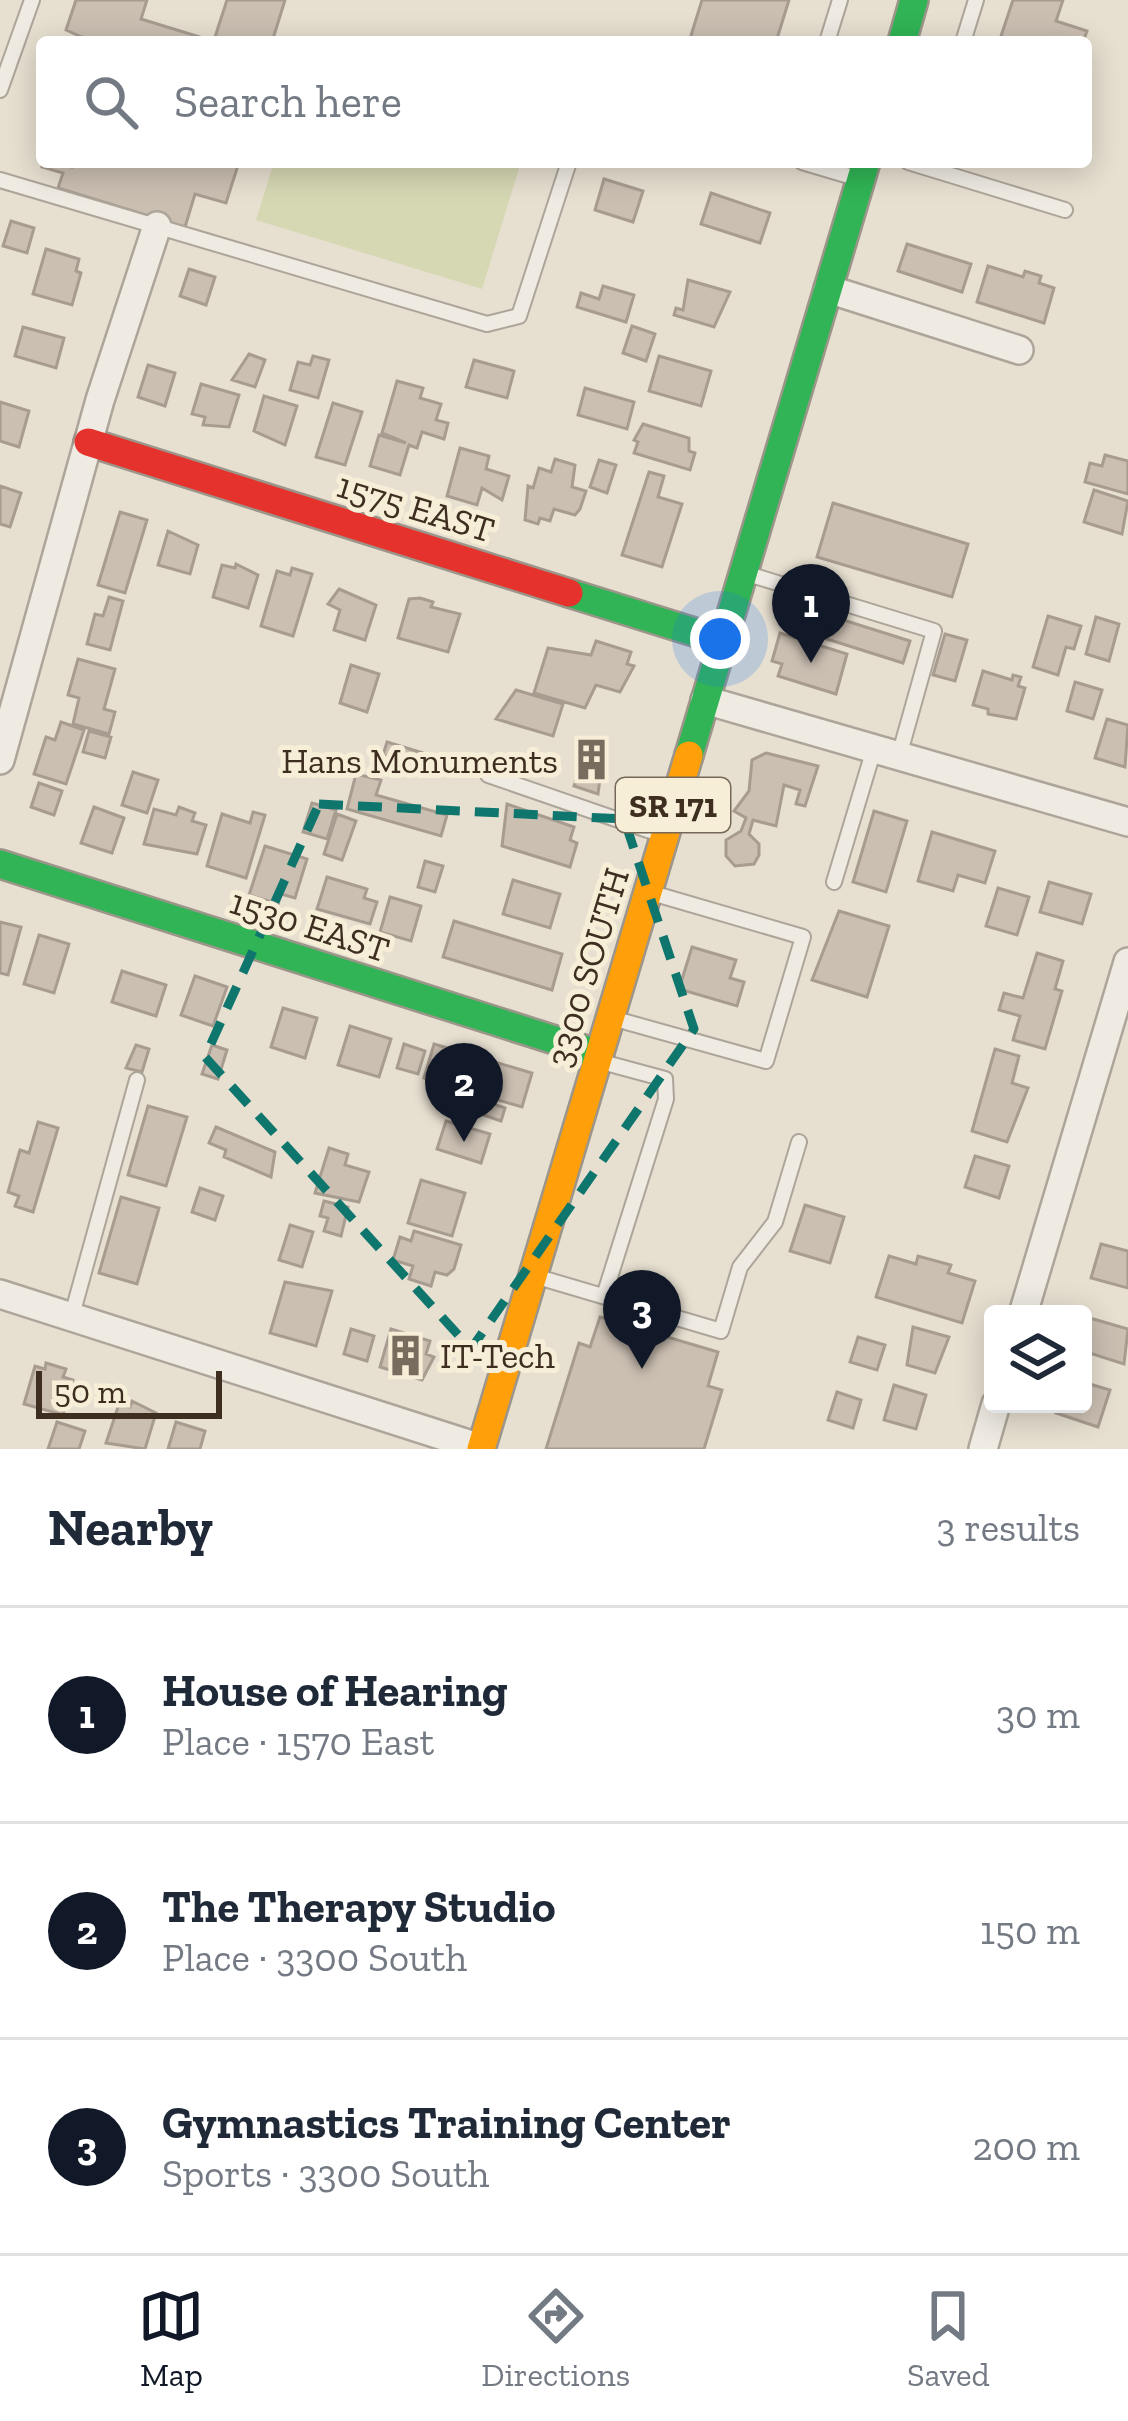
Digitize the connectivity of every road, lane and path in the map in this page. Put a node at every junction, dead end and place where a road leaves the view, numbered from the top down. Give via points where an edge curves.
1 (32, 0) edge
2 (840, 0) edge
3 (914, 0) edge
4 (976, 0) edge
5 (829, 36) edge
6 (904, 36) edge
7 (965, 36) edge
8 (0, 90) edge
9 (567, 168) edge
10 (928, 168) edge
11 (864, 171) edge
12 (0, 180) edge
13 (1065, 210) dead end
14 (157, 226) junction
15 (828, 289) junction
16 (1019, 350) dead end
17 (88, 442) junction
18 (744, 572) junction
19 (723, 641) junction
20 (705, 700) junction
21 (886, 752) junction
22 (0, 760) edge
23 (488, 775) dead end
24 (1128, 822) edge
25 (664, 836) junction
26 (0, 864) edge
27 (834, 882) dead end
28 (647, 892) junction
29 (1128, 962) edge
30 (610, 1017) junction
31 (598, 1057) junction
32 (136, 1080) dead end
33 (799, 1142) dead end
34 (533, 1276) junction
35 (0, 1294) edge
36 (604, 1296) junction
37 (1026, 1305) edge
38 (72, 1315) junction
39 (993, 1413) edge
40 (481, 1449) edge
41 (983, 1449) edge

1 - 8 lane
2 - 5 lane
3 - 6 main road
4 - 7 lane
9 - 14 lane via 519,316 488,324
10 - 13 lane
11 - 15 main road, 3300 SOUTH / SR 171
12 - 14 lane
14 - 17 street
15 - 16 street
15 - 18 main road, 3300 SOUTH / SR 171
17 - 19 main road, 1575 EAST
17 - 22 street
18 - 19 main road, 3300 SOUTH / SR 171
18 - 21 lane via 934,631
19 - 20 main road, 3300 SOUTH / SR 171
20 - 21 street
20 - 25 main road, 3300 SOUTH / SR 171
21 - 24 street
21 - 27 lane
23 - 25 lane
25 - 28 main road, 3300 SOUTH / SR 171
26 - 31 main road, 1530 EAST
28 - 30 main road, 3300 SOUTH / SR 171
28 - 30 lane via 803,937 766,1061
29 - 37 street
30 - 31 main road, 3300 SOUTH / SR 171
31 - 34 main road, 3300 SOUTH / SR 171
31 - 36 lane via 664,1079 666,1099
32 - 38 lane
33 - 36 lane via 776,1222 740,1267 721,1331
34 - 36 lane
34 - 40 main road, 3300 SOUTH / SR 171
35 - 38 street
38 - 40 street
39 - 41 street

